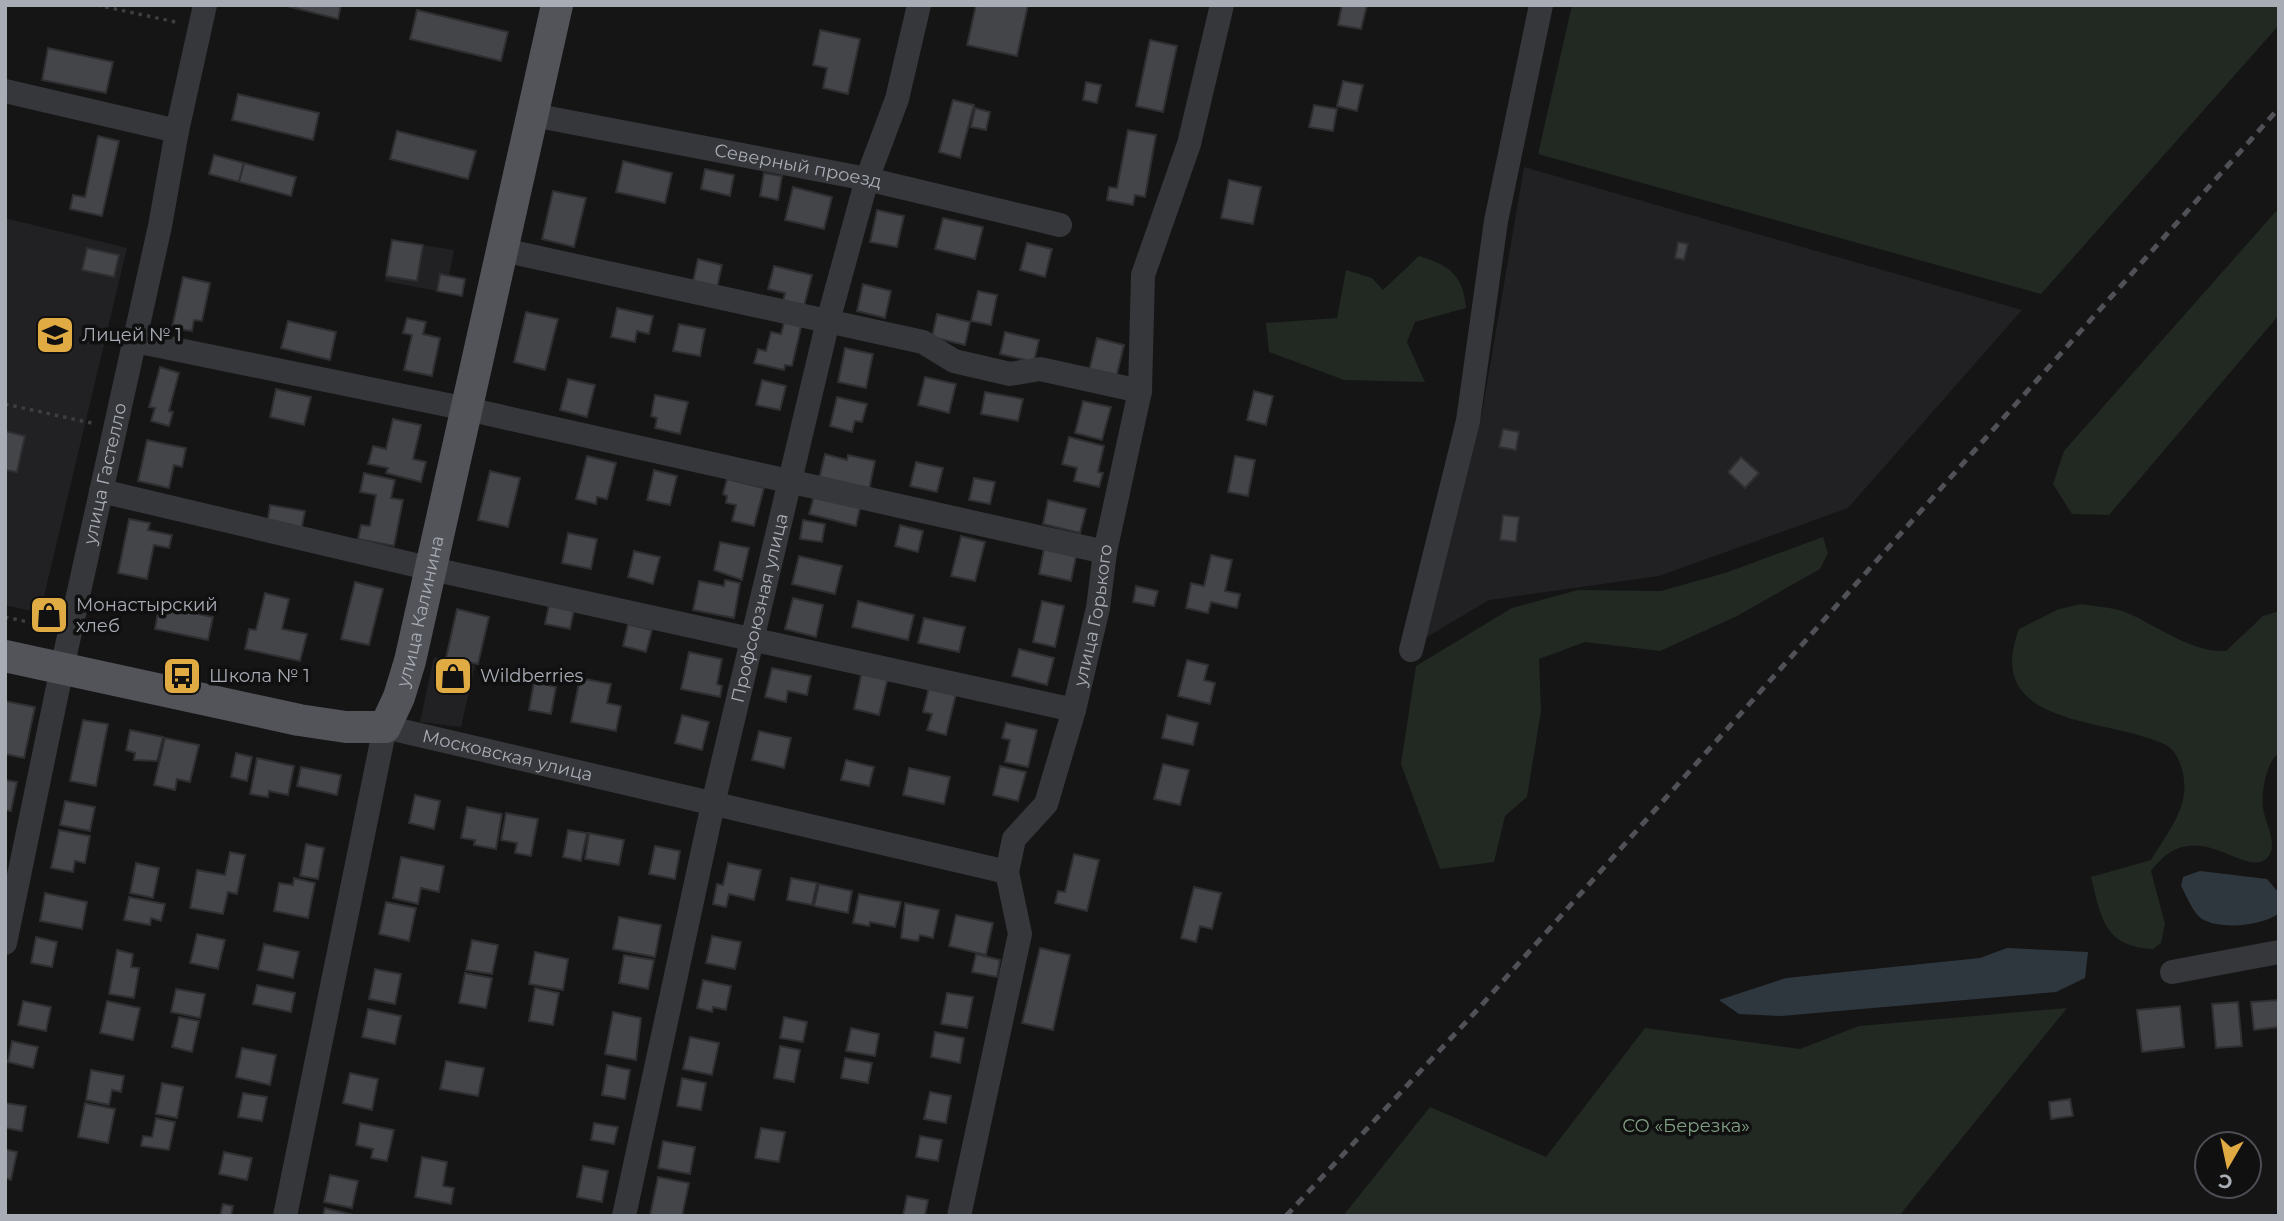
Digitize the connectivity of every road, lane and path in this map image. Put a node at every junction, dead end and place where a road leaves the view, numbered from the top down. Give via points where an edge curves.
1 (96, 5) edge
2 (557, 5) edge
3 (919, 5) edge
4 (1222, 5) edge
5 (1542, 5) edge
6 (202, 16) edge
7 (5, 91) edge
8 (533, 115) junction
9 (177, 131) junction
10 (867, 179) junction
11 (1060, 225) dead end
12 (503, 250) junction
13 (828, 321) junction
14 (135, 341) junction
15 (1140, 391) junction
16 (5, 404) edge
17 (467, 409) junction
18 (115, 429) junction
19 (790, 481) junction
20 (101, 491) junction
21 (1105, 552) junction
22 (432, 569) junction
23 (5, 617) edge
24 (70, 632) junction
25 (752, 639) junction
26 (1411, 650) dead end
27 (5, 656) edge
28 (62, 668) junction
29 (1074, 710) junction
30 (385, 727) junction
31 (713, 804) junction
32 (1007, 872) junction
33 (5, 943) edge
34 (2279, 952) edge
35 (2172, 972) dead end
36 (285, 1216) edge
37 (624, 1216) edge
38 (959, 1216) edge

1 - 6 path
2 - 8 main road, улица Калинина
3 - 10 street, Профсоюзная улица via 897,99
4 - 15 street, улица Горького via 1189,144 1143,275
5 - 26 street via 1496,222 1468,421
6 - 9 street, улица Гастелло
7 - 9 street
8 - 10 street, Северный проезд
8 - 12 main road, улица Калинина
9 - 14 street, улица Гастелло
10 - 11 street, Северный проезд
10 - 13 street, Профсоюзная улица
12 - 13 street
12 - 17 main road, улица Калинина
13 - 15 street via 923,342 954,361 1010,373 1040,369
13 - 19 street, Профсоюзная улица
14 - 17 street
14 - 18 street, улица Гастелло
15 - 21 street, улица Горького
16 - 18 path
17 - 19 street
17 - 22 main road, улица Калинина
18 - 20 street, улица Гастелло
19 - 21 street
19 - 25 street, Профсоюзная улица
20 - 22 street
20 - 24 street, улица Гастелло
21 - 29 street, улица Горького via 1098,608
22 - 25 street
22 - 30 main road, улица Калинина via 410,662
23 - 24 path
24 - 28 street, улица Гастелло
25 - 29 street
25 - 31 street, Профсоюзная улица
27 - 28 main road, Московская улица
28 - 30 main road, Московская улица via 299,720
28 - 33 street, улица Гастелло
29 - 32 street, улица Горького via 1046,804 1014,839
30 - 31 street, Московская улица
30 - 36 street, улица Калинина
31 - 32 street, Московская улица
31 - 37 street, Профсоюзная улица
32 - 38 street, улица Горького via 1020,934
34 - 35 street

